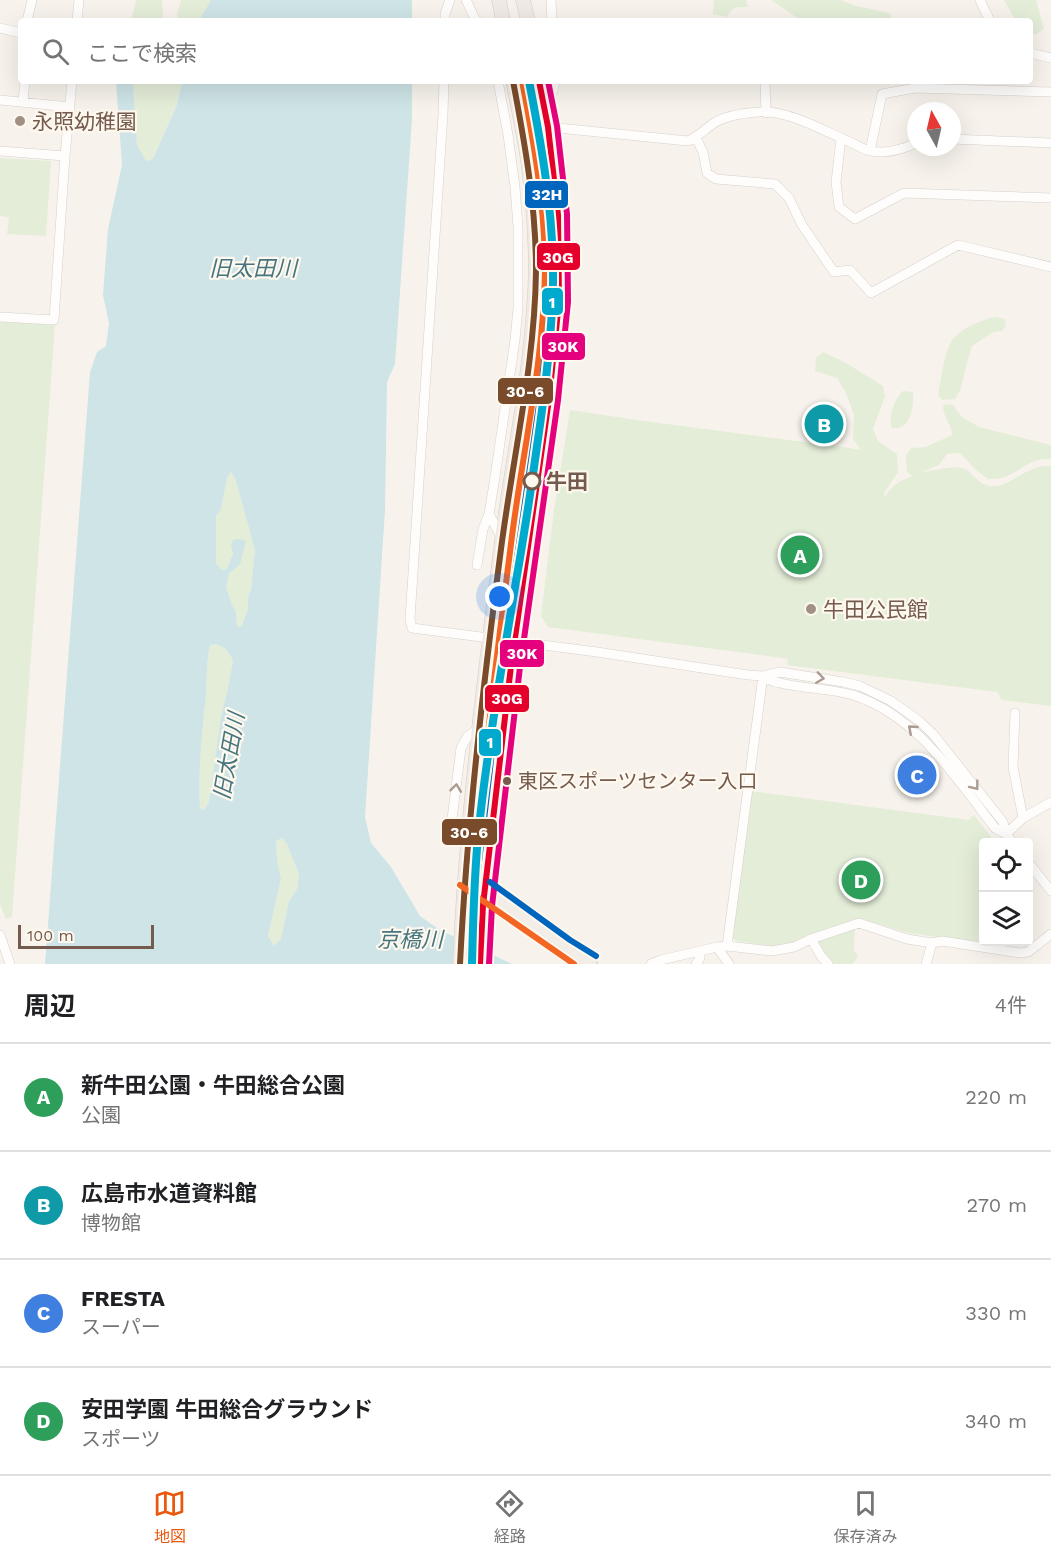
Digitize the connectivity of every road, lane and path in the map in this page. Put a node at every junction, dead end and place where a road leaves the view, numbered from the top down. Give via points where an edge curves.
1 (32, 0) edge
2 (79, 0) edge
3 (450, 0) edge
4 (466, 0) edge
5 (499, 0) edge
6 (524, 0) edge
7 (551, 0) edge
8 (980, 0) edge
9 (28, 18) edge
10 (77, 18) edge
11 (445, 18) edge
12 (474, 18) edge
13 (502, 18) edge
14 (527, 18) edge
15 (552, 18) edge
16 (989, 18) edge
17 (0, 28) edge
18 (18, 32) edge
19 (1033, 54) edge
20 (1048, 57) edge
21 (1051, 67) edge
22 (25, 84) edge
23 (72, 84) edge
24 (444, 84) edge
25 (501, 84) edge
26 (514, 84) edge
27 (540, 84) edge
28 (555, 84) edge
29 (765, 84) edge
30 (1051, 92) edge
31 (0, 100) edge
32 (543, 100) junction
33 (23, 102) junction
34 (70, 107) junction
35 (766, 113) junction
36 (548, 127) junction
37 (696, 138) junction
38 (841, 138) junction
39 (961, 139) edge
40 (1051, 143) edge
41 (907, 148) edge
42 (0, 151) edge
43 (870, 151) junction
44 (65, 156) junction
45 (1051, 198) edge
46 (518, 227) junction
47 (535, 238) junction
48 (1051, 267) edge
49 (0, 316) edge
50 (510, 377) junction
51 (525, 390) junction
52 (489, 514) junction
53 (502, 537) junction
54 (477, 565) dead end
55 (490, 639) junction
56 (514, 642) junction
57 (763, 676) junction
58 (1015, 713) dead end
59 (1051, 802) edge
60 (1023, 818) junction
61 (1006, 834) junction
62 (1009, 838) edge
63 (1033, 867) edge
64 (465, 877) junction
65 (485, 889) junction
66 (1051, 891) edge
67 (1051, 934) edge
68 (0, 935) edge
69 (811, 939) junction
70 (932, 943) junction
71 (727, 946) junction
72 (717, 947) junction
73 (698, 952) junction
74 (10, 964) edge
75 (460, 964) edge
76 (480, 964) edge
77 (591, 964) edge
78 (651, 964) edge
79 (696, 964) edge
80 (729, 964) edge
81 (828, 964) edge
82 (927, 964) edge

1 - 9 street
2 - 10 street
3 - 11 street
4 - 12 street
5 - 13 highway
6 - 14 highway
7 - 15 street
8 - 16 street
17 - 18 street
19 - 20 street
20 - 21 street
22 - 33 street
23 - 34 street
24 - 55 street via 410,619 412,628
25 - 46 street
26 - 47 highway via 528,162
27 - 32 highway
28 - 32 street via 554,92
29 - 35 street
30 - 43 street via 915,88 882,93
31 - 33 street
32 - 36 highway
33 - 34 street
34 - 44 street
35 - 37 street via 734,115
35 - 38 street via 783,115
36 - 37 street via 688,141
36 - 56 highway via 558,215 559,301
37 - 48 street via 704,152 707,173 716,179 775,184 789,198 834,272 850,270 872,293 958,245
38 - 43 street
38 - 45 street via 836,182 839,207 855,219 904,193
39 - 40 street
41 - 43 street
42 - 44 street
44 - 49 street via 54,320
46 - 47 street
46 - 50 street via 518,308
47 - 51 highway via 534,305
50 - 51 street
50 - 52 street
51 - 53 highway
52 - 53 street
52 - 54 street
53 - 55 highway
55 - 56 street
64 -> 55 highway
56 - 57 street
56 - 65 highway
57 - 61 street via 778,683 851,695 894,715 924,739 995,828
57 - 71 street
58 - 60 street via 1013,766
59 - 60 street
60 - 61 street
61 - 62 street
63 - 66 street
64 - 65 main road
64 - 75 highway
65 - 76 highway
65 - 77 main road
67 - 70 street via 1024,953 942,941
68 - 74 street
69 - 70 street via 859,923
69 - 71 street via 772,951
69 - 81 street
70 - 82 street
71 - 72 street
72 - 73 street
72 - 80 street
73 - 78 street
73 - 79 street

